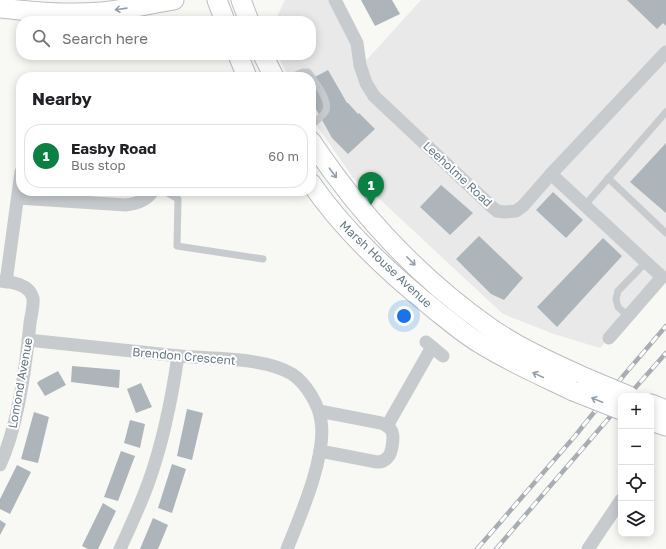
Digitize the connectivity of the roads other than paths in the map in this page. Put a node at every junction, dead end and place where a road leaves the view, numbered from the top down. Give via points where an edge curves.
1 (174, 0) edge
2 (217, 0) edge
3 (241, 0) edge
4 (335, 0) edge
5 (0, 8) edge
6 (222, 16) edge
7 (247, 16) edge
8 (666, 52) edge
9 (240, 60) edge
10 (266, 60) edge
11 (245, 72) edge
12 (272, 72) edge
13 (316, 83) edge
14 (666, 112) edge
15 (316, 120) edge
16 (316, 148) edge
17 (551, 174) junction
18 (608, 178) junction
19 (316, 190) edge
20 (149, 196) edge
21 (173, 196) edge
22 (18, 198) joint
23 (585, 205) junction
24 (666, 232) edge
25 (383, 234) junction
26 (368, 250) junction
27 (262, 259) dead end
28 (646, 262) junction
29 (3, 281) edge
30 (628, 316) junction
31 (609, 338) dead end
32 (28, 340) junction
33 (178, 356) junction
34 (443, 356) dead end
35 (579, 385) junction
36 (618, 393) edge
37 (618, 408) edge
38 (319, 411) junction
39 (387, 426) junction
40 (320, 452) junction
41 (0, 465) edge
42 (620, 501) edge
43 (120, 549) edge
44 (287, 549) edge
45 (588, 549) edge

1 -> 5 street via 100,12 56,13
2 - 6 street
3 - 7 street
4 - 17 street, Leeholme Road via 357,43 366,83 374,96 497,211 516,211
8 - 17 street, Leeholme Road
9 - 11 street
10 - 12 street
13 - 15 lane via 328,106
14 - 18 lane
16 -> 25 street, Marsh House Avenue via 335,176
17 - 23 street
18 - 23 lane
18 - 24 lane
19 - 26 street, Marsh House Avenue via 335,215
20 - 22 street via 137,204 126,205
21 - 27 lane via 178,199 177,246
22 - 29 street
23 - 28 street
25 - 26 street
25 -> 35 street, Marsh House Avenue via 442,290 490,327 539,356
35 -> 26 street, Marsh House Avenue via 516,364 479,343 414,293
28 - 30 lane via 618,292 618,307
28 - 30 street via 662,277
29 - 32 street, Lomond Avenue via 21,285 33,299
30 - 31 street
32 - 33 street, Brendon Crescent
32 - 41 street, Lomond Avenue via 12,432
33 - 38 street, Brendon Crescent via 261,363 276,367 293,374 314,400
33 - 43 street via 158,453 149,482
34 - 39 street via 429,344
35 - 36 street, Marsh House Avenue, bridge
37 -> 35 street, Marsh House Avenue, bridge
38 - 39 street
38 - 40 street, Brendon Crescent via 322,433
39 - 40 street via 394,436 390,456 382,462
40 - 44 street, Brendon Crescent via 303,509
42 - 45 street

